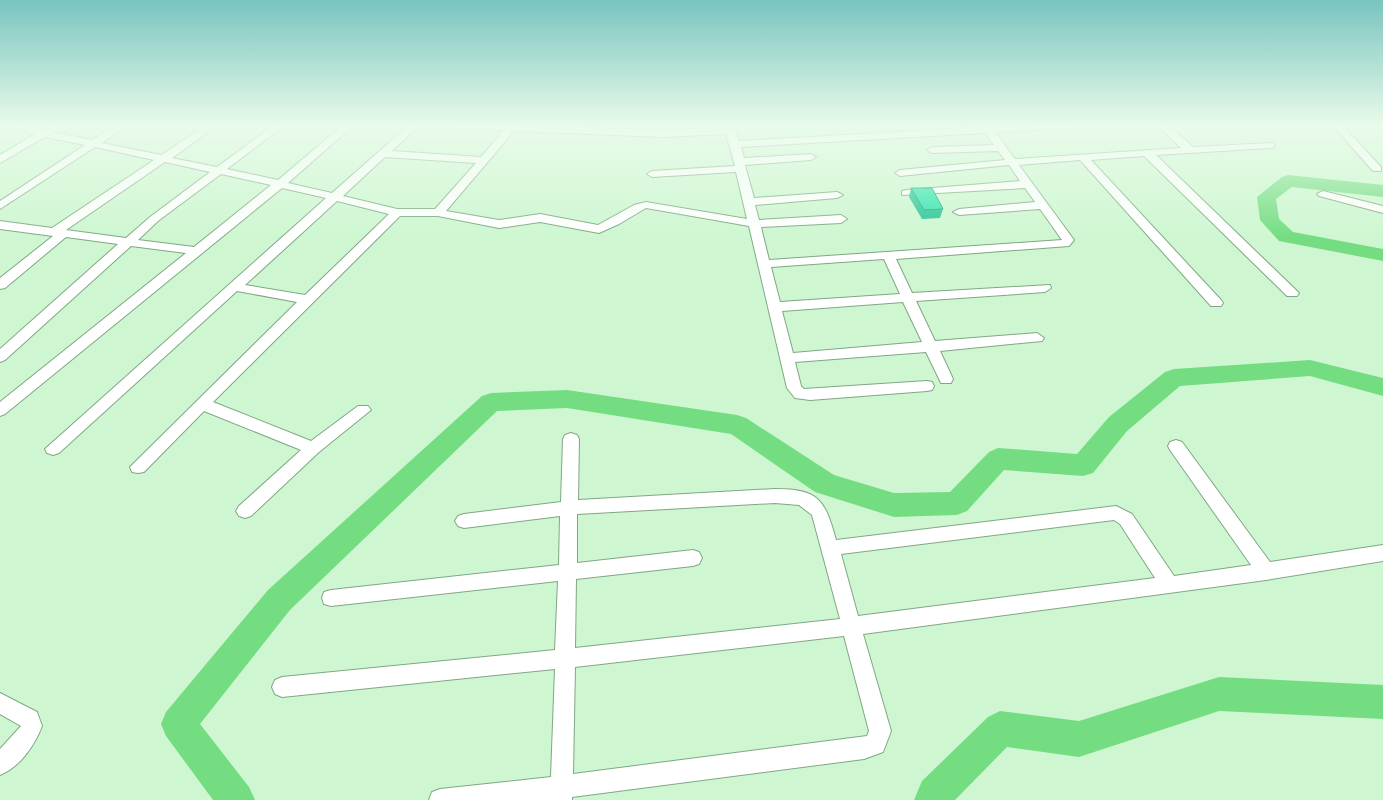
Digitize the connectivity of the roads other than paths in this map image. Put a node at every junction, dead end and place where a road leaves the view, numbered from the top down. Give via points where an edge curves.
1 (65, 162) edge
2 (159, 162) edge
3 (173, 162) edge
4 (231, 162) edge
5 (305, 162) edge
6 (373, 162) edge
7 (482, 162) edge
8 (764, 162) edge
9 (1009, 162) edge
10 (1012, 162) edge
11 (1088, 162) edge
12 (1157, 162) edge
13 (1371, 162) edge
14 (740, 165) junction
15 (1377, 169) dead end
16 (218, 172) junction
17 (900, 173) dead end
18 (652, 174) dead end
19 (280, 184) junction
20 (1028, 184) junction
21 (906, 193) dead end
22 (1323, 194) dead end
23 (837, 195) dead end
24 (335, 198) junction
25 (749, 202) junction
26 (1044, 205) junction
27 (0, 206) edge
28 (1383, 210) edge
29 (397, 212) junction
30 (959, 212) dead end
31 (438, 213) junction
32 (841, 219) dead end
33 (755, 224) junction
34 (0, 225) edge
35 (60, 232) junction
36 (129, 241) junction
37 (197, 251) junction
38 (888, 255) junction
39 (765, 264) junction
40 (0, 285) edge
41 (235, 287) junction
42 (1045, 288) dead end
43 (1292, 293) dead end
44 (908, 299) junction
45 (307, 300) junction
46 (1216, 303) dead end
47 (775, 307) junction
48 (1037, 338) dead end
49 (931, 348) junction
50 (0, 357) edge
51 (788, 358) junction
52 (946, 379) dead end
53 (927, 386) dead end
54 (202, 404) junction
55 (0, 410) edge
56 (363, 410) dead end
57 (570, 439) dead end
58 (1176, 446) dead end
59 (313, 448) junction
60 (53, 449) dead end
61 (138, 467) dead end
62 (568, 508) junction
63 (245, 511) dead end
64 (464, 521) dead end
65 (830, 548) junction
66 (1383, 553) edge
67 (693, 558) dead end
68 (1266, 572) junction
69 (566, 573) junction
70 (1170, 585) junction
71 (331, 598) dead end
72 (851, 625) junction
73 (564, 658) junction
74 (282, 687) dead end
75 (0, 703) edge
76 (0, 764) edge
77 (561, 794) edge
78 (440, 800) edge

1 - 27 street
2 - 35 street
3 - 16 street
4 - 16 street
5 - 19 street
6 - 24 street
7 - 31 street
8 - 14 street
9 - 17 street
10 - 20 street
11 - 46 street
12 - 43 street
13 - 15 street
14 - 18 street
14 - 25 street
16 - 19 street
16 - 36 street
19 - 24 street
19 - 37 street
20 - 21 street
20 - 26 street
22 - 28 street
23 - 25 street
24 - 29 street
24 - 41 street
25 - 33 street
26 - 30 street
26 - 38 street via 1066,235 1067,242
29 - 31 street
29 - 45 street
31 - 33 street via 499,224 540,218 599,228 646,205
32 - 33 street
33 - 39 street
34 - 35 street
35 - 36 street
35 - 40 street
36 - 37 street
36 - 50 street
37 - 55 street
38 - 39 street
38 - 44 street
39 - 47 street
41 - 45 street
41 - 60 street
42 - 44 street
44 - 47 street
44 - 49 street
45 - 54 street
47 - 51 street
48 - 49 street
49 - 51 street
49 - 52 street
51 - 53 street via 794,388 800,394
54 - 59 street
54 - 61 street
56 - 59 street
57 - 62 street
58 - 68 street
59 - 63 street
62 - 64 street
62 - 65 street via 775,496 804,498 813,502 820,512
62 - 69 street
65 - 70 street via 1113,513 1126,519
65 - 72 street
66 - 68 street
67 - 69 street
68 - 70 street
69 - 71 street
69 - 73 street
70 - 72 street
72 - 73 street
72 - 77 street via 878,719 880,731 875,744
73 - 74 street
73 - 77 street
75 - 76 street via 30,719 32,726 26,738
77 - 78 street

